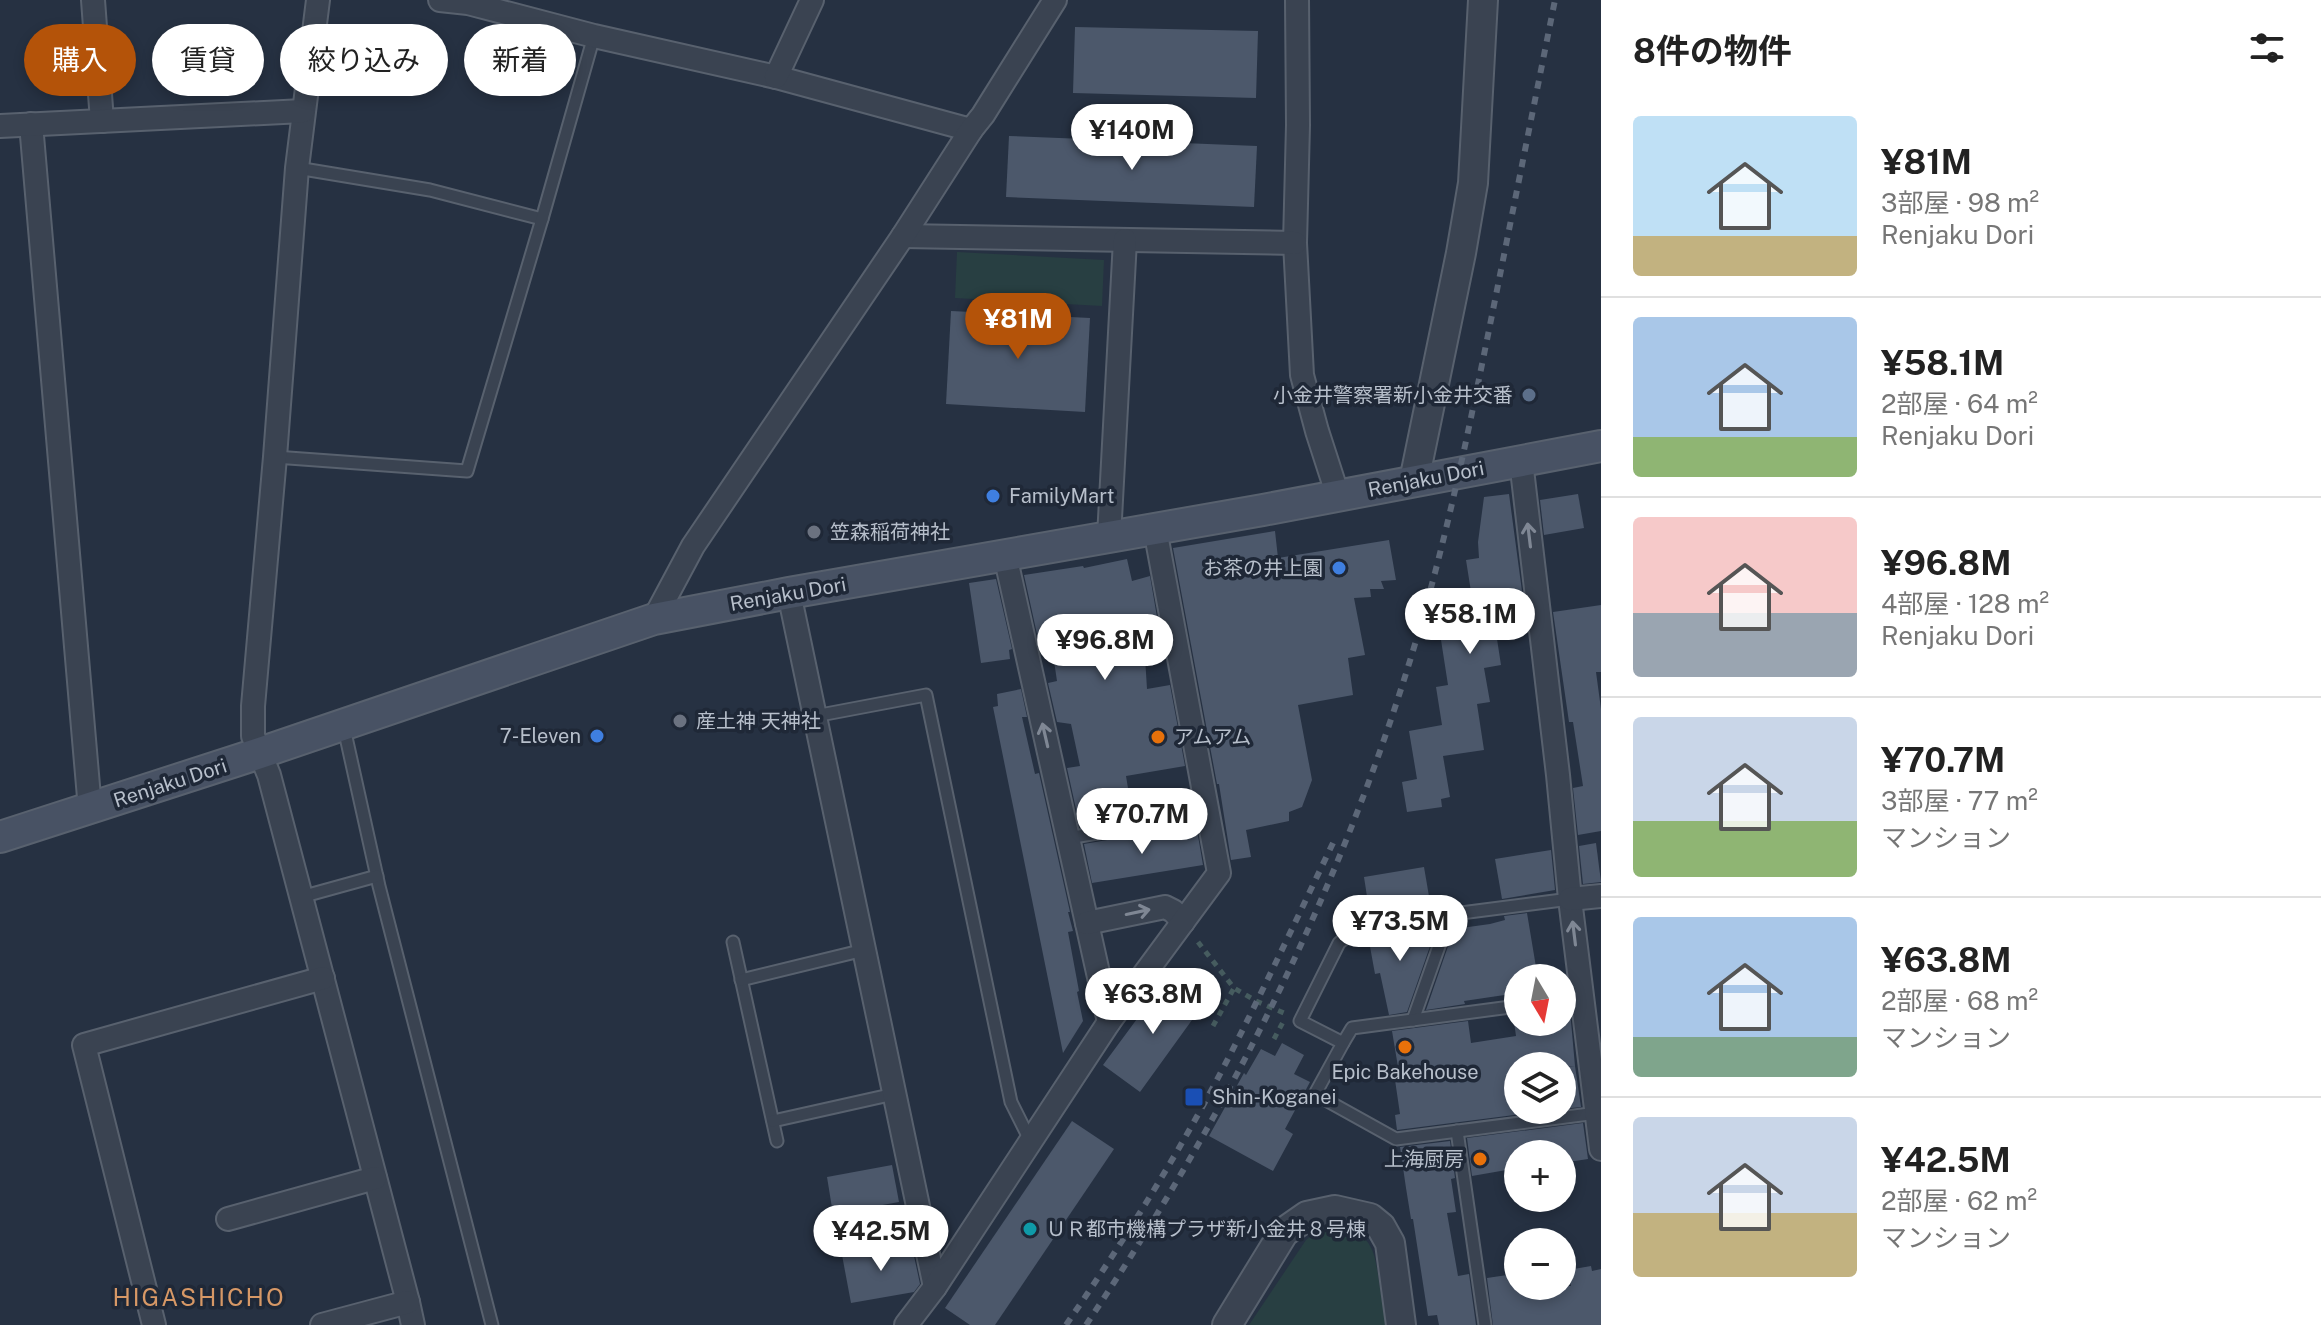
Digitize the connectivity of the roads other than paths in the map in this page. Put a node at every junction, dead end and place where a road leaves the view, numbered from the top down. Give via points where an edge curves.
1 (93, 0) edge
2 (318, 0) edge
3 (440, 0) edge
4 (812, 0) edge
5 (1055, 0) edge
6 (1297, 0) edge
7 (1483, 0) edge
8 (594, 36) junction
9 (776, 77) junction
10 (303, 111) junction
11 (102, 121) junction
12 (31, 124) junction
13 (0, 126) edge
14 (971, 130) junction
15 (297, 168) junction
16 (542, 219) junction
17 (903, 236) junction
18 (1125, 240) junction
19 (1295, 243) junction
20 (1601, 446) edge
21 (275, 457) junction
22 (1521, 461) junction
23 (1414, 481) junction
24 (1338, 496) junction
25 (1155, 529) junction
26 (1109, 537) junction
27 (1005, 555) junction
28 (789, 593) junction
29 (654, 619) junction
30 (815, 716) junction
31 (343, 725) junction
32 (260, 753) junction
33 (90, 809) junction
34 (1208, 814) junction
35 (0, 837) edge
36 (1068, 838) junction
37 (377, 876) junction
38 (1601, 896) edge
39 (301, 897) junction
40 (1570, 899) junction
41 (1450, 915) junction
42 (1183, 922) junction
43 (1087, 923) junction
44 (733, 942) dead end
45 (864, 950) junction
46 (1571, 964) edge
47 (323, 978) junction
48 (741, 980) junction
49 (1504, 1008) edge
50 (1576, 1016) edge
51 (1413, 1020) junction
52 (1109, 1022) junction
53 (1343, 1043) junction
54 (894, 1094) junction
55 (1597, 1113) junction
56 (773, 1121) junction
57 (1457, 1131) junction
58 (1031, 1140) junction
59 (777, 1141) dead end
60 (1601, 1149) edge
61 (375, 1178) junction
62 (228, 1219) dead end
63 (935, 1287) junction
64 (408, 1302) junction
65 (154, 1325) edge
66 (322, 1325) edge
67 (413, 1325) edge
68 (492, 1325) edge
69 (906, 1325) edge
70 (1227, 1325) edge
71 (1401, 1325) edge
72 (1485, 1325) edge

1 - 11 street
2 - 10 street
3 - 8 street
4 - 9 street
5 - 14 street
6 - 19 street
7 - 23 street via 1473,183
8 - 9 street
8 - 16 lane
9 - 14 street
10 - 11 street
10 - 15 street
11 - 12 street
12 - 13 street
12 - 33 street
14 - 17 street
15 - 16 lane via 430,190
15 - 21 street
16 - 21 lane via 467,471
17 - 18 street
17 - 29 street via 693,546
18 - 19 street
18 - 26 street
19 - 24 street via 1302,375
20 - 22 main road, Renjaku Dori
21 - 32 street via 253,706 253,736
22 - 23 main road, Renjaku Dori
40 -> 22 street
23 - 24 main road, Renjaku Dori
24 - 25 main road, Renjaku Dori
25 - 26 main road, Renjaku Dori
25 - 34 street
26 - 27 main road, Renjaku Dori
27 - 28 main road, Renjaku Dori
36 -> 27 street
28 - 29 main road, Renjaku Dori
28 - 30 street
29 - 31 main road, Renjaku Dori
30 - 45 street
30 - 58 lane via 926,695 1011,1102
31 - 32 main road, Renjaku Dori
31 - 37 lane
32 - 33 main road, Renjaku Dori
32 - 39 street
33 - 35 main road, Renjaku Dori
34 - 36 lane
34 - 42 street via 1219,873
36 - 43 street
37 - 39 lane
37 - 68 lane
38 - 40 street
39 - 47 street
40 - 41 lane
46 -> 40 street
41 - 51 lane
41 - 53 lane via 1360,926 1339,943 1300,1021
43 -> 42 street via 1165,907
42 - 52 street
43 - 52 street
44 - 48 lane
45 - 48 lane
45 - 54 street
47 - 61 street
47 - 65 street via 84,1045
48 - 56 lane
49 - 51 lane
50 - 55 street
51 - 53 lane via 1352,1028
52 - 58 street
53 - 57 lane via 1315,1094 1396,1139
54 - 56 lane
54 - 63 street
55 - 57 lane
55 - 60 street
56 - 59 lane
57 - 72 lane
58 - 63 street
61 - 62 street
61 - 64 street
63 - 69 street
64 - 66 street
64 - 67 street
70 - 71 street via 1284,1232 1307,1216 1335,1210 1370,1218 1381,1227 1390,1243

